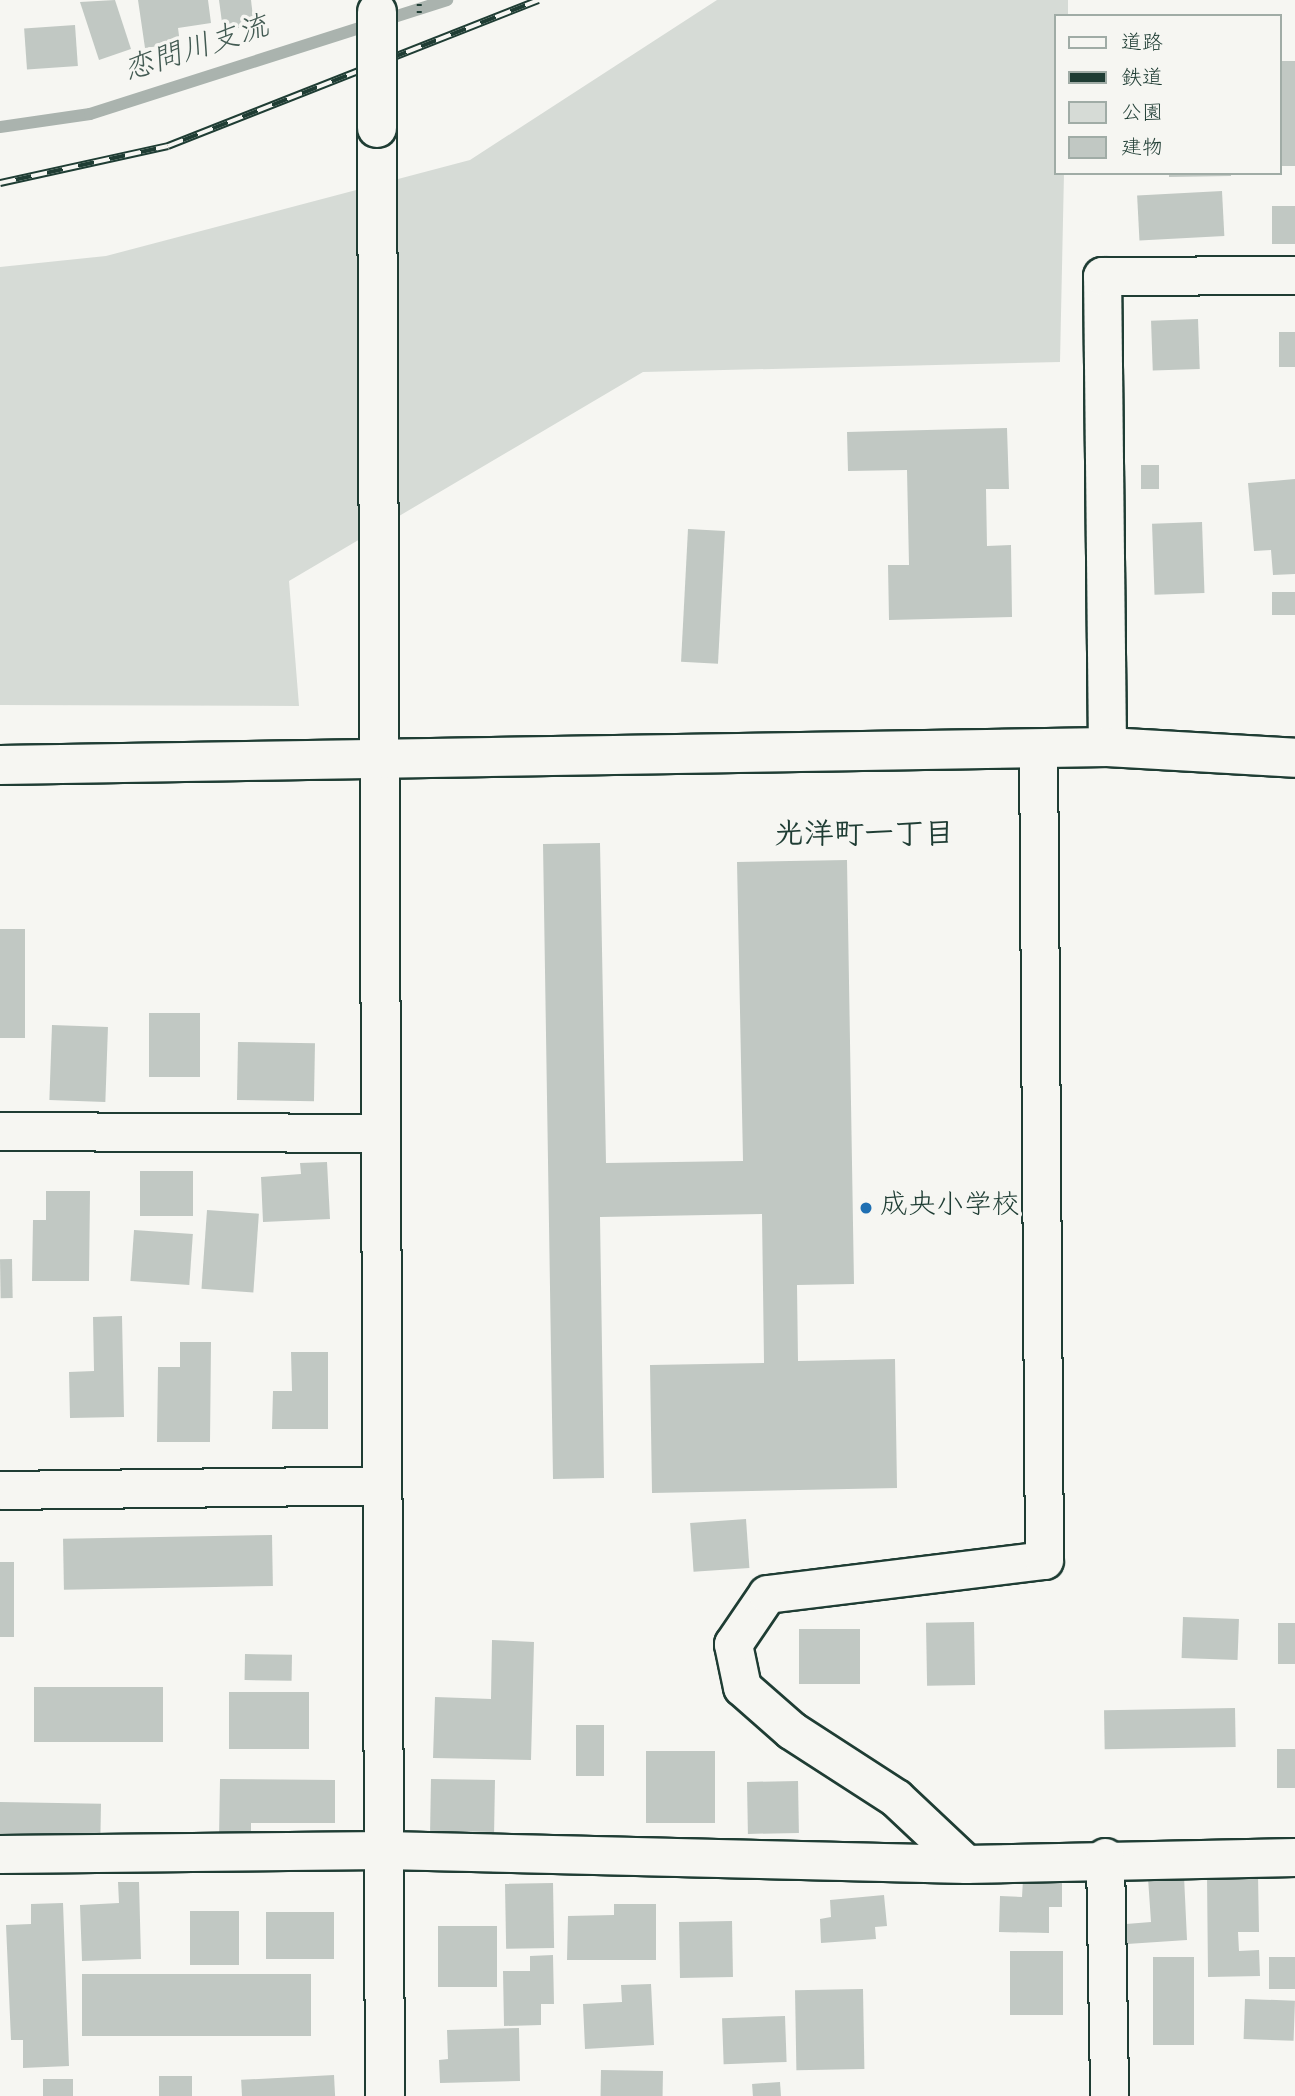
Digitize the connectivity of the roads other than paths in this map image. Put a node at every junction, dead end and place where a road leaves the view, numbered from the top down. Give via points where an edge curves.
1 (377, 6) edge
2 (1295, 275) edge
3 (1107, 747) junction
4 (1038, 749) junction
5 (378, 757) junction
6 (1295, 758) edge
7 (0, 765) edge
8 (0, 1131) edge
9 (379, 1133) junction
10 (382, 1485) junction
11 (0, 1490) edge
12 (384, 1850) junction
13 (0, 1854) edge
14 (1105, 1857) junction
15 (1295, 1857) edge
16 (966, 1864) junction
17 (386, 2096) edge
18 (1109, 2096) edge

1 - 5 street, bridge
2 - 3 street via 1102,276
3 - 4 street
3 - 6 street
4 - 5 street
4 - 16 street via 1044,1560 767,1594 733,1644 742,1687 791,1730 896,1798
5 - 7 street
5 - 9 street
8 - 9 street
9 - 10 street
10 - 11 street
10 - 12 street
12 - 13 street
12 - 16 street
12 - 17 street
14 - 15 street
14 - 16 street
14 - 18 street

